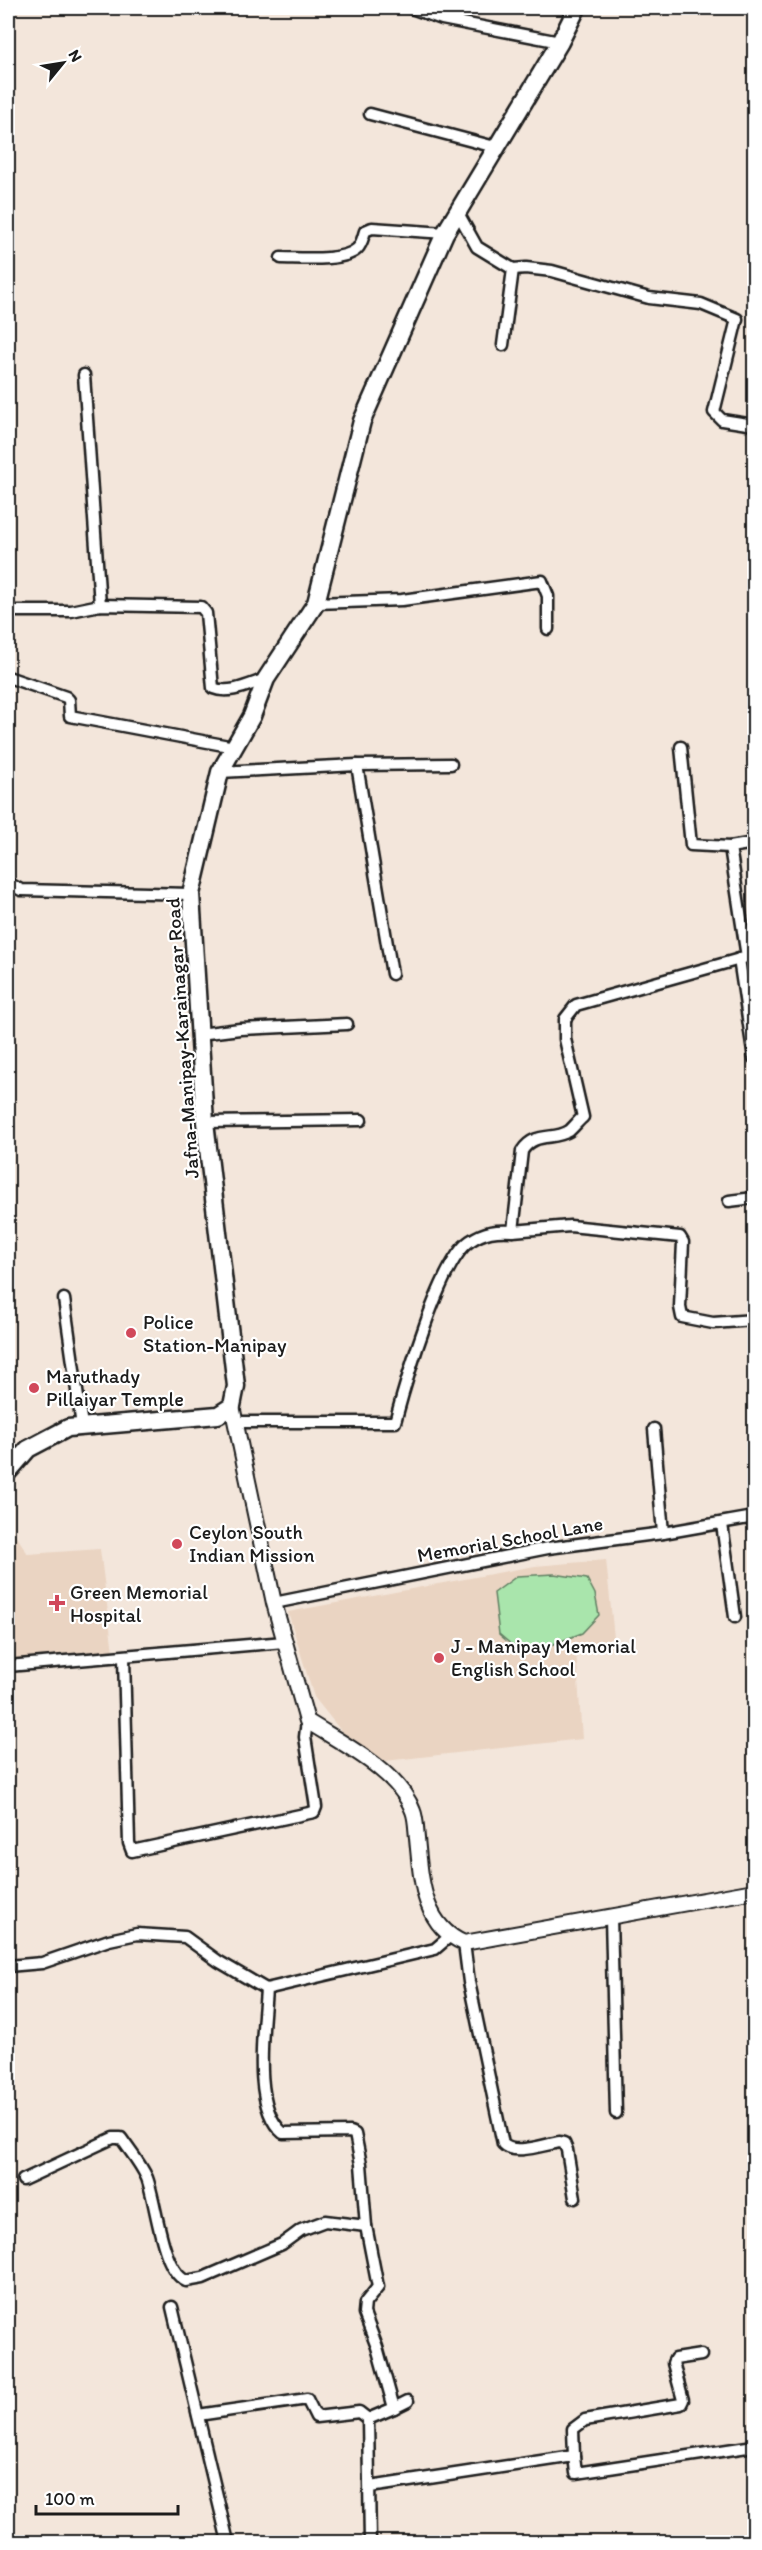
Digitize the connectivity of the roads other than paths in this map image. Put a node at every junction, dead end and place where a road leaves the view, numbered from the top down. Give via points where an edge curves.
1 (411, 8) edge
2 (577, 8) edge
3 (560, 42) junction
4 (370, 114) dead end
5 (495, 147) junction
6 (458, 213) junction
7 (445, 233) junction
8 (281, 258) dead end
9 (513, 270) junction
10 (503, 345) dead end
11 (84, 375) dead end
12 (754, 425) edge
13 (316, 603) junction
14 (100, 605) junction
15 (8, 611) edge
16 (548, 629) dead end
17 (8, 677) edge
18 (266, 679) junction
19 (234, 747) junction
20 (681, 747) dead end
21 (451, 764) dead end
22 (357, 765) junction
23 (220, 772) junction
24 (754, 843) edge
25 (730, 847) junction
26 (8, 883) edge
27 (191, 894) junction
28 (739, 959) junction
29 (392, 974) dead end
30 (347, 1024) dead end
31 (199, 1034) junction
32 (754, 1058) edge
33 (361, 1120) dead end
34 (205, 1122) junction
35 (754, 1198) edge
36 (729, 1201) dead end
37 (513, 1231) junction
38 (64, 1299) dead end
39 (754, 1320) edge
40 (235, 1414) junction
41 (82, 1426) junction
42 (654, 1429) dead end
43 (8, 1472) edge
44 (754, 1517) edge
45 (722, 1524) junction
46 (663, 1533) junction
47 (274, 1603) junction
48 (735, 1617) dead end
49 (284, 1642) junction
50 (124, 1658) junction
51 (8, 1666) edge
52 (307, 1721) junction
53 (754, 1891) edge
54 (611, 1917) junction
55 (449, 1937) junction
56 (464, 1943) junction
57 (8, 1966) edge
58 (266, 1989) junction
59 (616, 2113) dead end
60 (23, 2180) dead end
61 (574, 2198) dead end
62 (366, 2226) junction
63 (172, 2307) dead end
64 (701, 2355) dead end
65 (408, 2401) dead end
66 (394, 2408) junction
67 (198, 2415) junction
68 (368, 2419) junction
69 (754, 2446) edge
70 (574, 2457) junction
71 (370, 2487) junction
72 (367, 2541) edge
73 (228, 2542) edge

1 - 3 street via 442,19
2 - 3 main road, Jafna-Manipay-Karainagar Road
3 - 5 main road, Jafna-Manipay-Karainagar Road
4 - 5 street
5 - 6 main road, Jafna-Manipay-Karainagar Road
6 - 7 main road, Jafna-Manipay-Karainagar Road
6 - 9 street via 477,247
7 - 8 street via 372,228 365,231 355,251 334,257
7 - 13 main road, Jafna-Manipay-Karainagar Road via 362,422
9 - 10 street
9 - 12 street via 526,267 552,271 649,297 701,304 737,319 714,412 722,420
11 - 14 street
13 - 16 street via 402,600 542,581 548,596
13 - 18 main road, Jafna-Manipay-Karainagar Road
14 - 15 street via 71,611
14 - 18 street via 201,607 206,613 213,688 233,690
17 - 19 street via 66,697 70,716
18 - 19 main road, Jafna-Manipay-Karainagar Road via 252,716
19 - 23 main road, Jafna-Manipay-Karainagar Road
20 - 25 street via 690,844
21 - 22 street
22 - 23 street
22 - 29 street
23 - 27 main road, Jafna-Manipay-Karainagar Road
24 - 25 street
25 - 28 street via 747,957
26 - 27 street via 21,890
27 - 31 main road, Jafna-Manipay-Karainagar Road
28 - 32 street
28 - 37 street via 576,1005 565,1019 565,1040 583,1117 567,1132 527,1143 522,1151
30 - 31 street
31 - 34 main road, Jafna-Manipay-Karainagar Road
33 - 34 street
34 - 40 main road, Jafna-Manipay-Karainagar Road via 231,1325
35 - 36 street
37 - 39 street via 570,1226 680,1237 682,1317 713,1323
37 - 40 street via 489,1230 468,1242 454,1262 439,1288 395,1422
38 - 41 street
40 - 41 main road
40 - 47 street
41 - 43 main road via 68,1428 28,1449
42 - 46 street
44 - 45 street, Memorial School Lane
45 - 46 street, Memorial School Lane
45 - 48 street
46 - 47 street, Memorial School Lane via 548,1548
47 - 49 street
49 - 50 street
49 - 52 street
50 - 51 street
50 - 52 street via 132,1851 314,1812 305,1737
52 - 55 street via 392,1777 413,1810 422,1883 434,1921
53 - 54 street
54 - 56 street
54 - 59 street
55 - 56 street
55 - 58 street via 435,1949
56 - 61 street via 503,2144 515,2150 564,2143
57 - 58 street via 42,1963 137,1934 185,1937
58 - 62 street via 261,2080 274,2126 283,2133 355,2134
60 - 62 street via 113,2138 121,2138 146,2175 166,2257 175,2274 186,2281 203,2278 273,2248 301,2230 325,2221
62 - 66 street via 378,2287 364,2313
63 - 67 street
64 - 70 street via 675,2359 673,2363 681,2404 585,2420 573,2428
65 - 66 street
66 - 68 street
67 - 68 street via 307,2399 316,2417 359,2412
67 - 73 street
68 - 71 street
69 - 70 street via 576,2473
70 - 71 street
71 - 72 street

